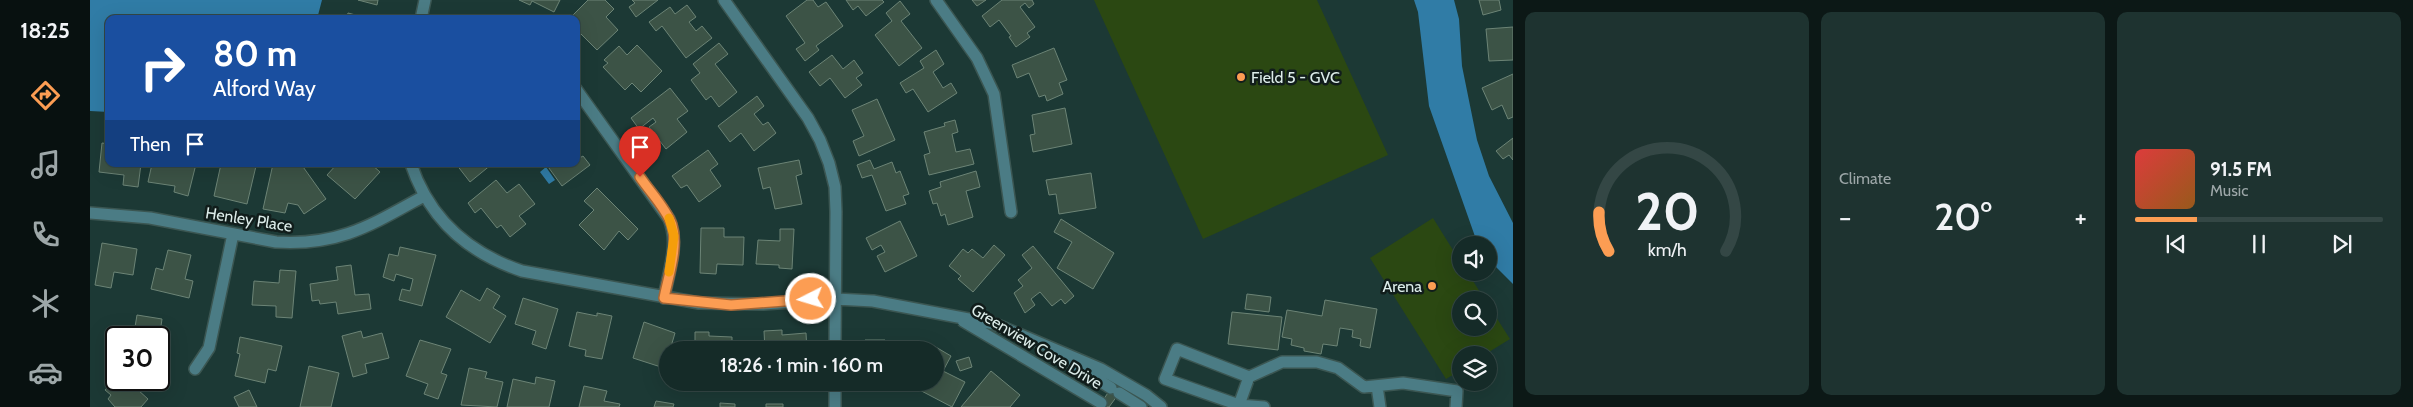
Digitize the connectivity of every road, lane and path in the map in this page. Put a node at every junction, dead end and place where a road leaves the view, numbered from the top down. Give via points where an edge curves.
1 (425, 0) edge
2 (724, 0) edge
3 (936, 0) edge
4 (422, 15) edge
5 (580, 95) edge
6 (413, 167) edge
7 (424, 196) junction
8 (1011, 212) dead end
9 (90, 214) edge
10 (233, 234) junction
11 (664, 298) junction
12 (836, 298) junction
13 (957, 317) junction
14 (836, 341) edge
15 (1038, 342) junction
16 (195, 370) dead end
17 (1249, 378) junction
18 (1377, 386) junction
19 (835, 391) edge
20 (1101, 403) dead end
21 (1238, 406) edge
22 (835, 407) edge
23 (1141, 407) edge
24 (1160, 407) edge
25 (1264, 407) edge
26 (1380, 407) edge
27 (1456, 407) edge

1 - 4 street
2 - 12 street via 808,118 820,140 834,187
3 - 8 street via 977,58 994,94
5 - 11 street via 673,227 674,245
6 - 7 street, Greenview Cove Drive
7 - 10 street, Henley Place via 360,230 319,242 276,242
7 - 11 street, Greenview Cove Drive via 451,230 484,256 502,264 522,271
9 - 10 street, Henley Place via 150,218
10 - 16 street via 209,348
11 - 12 street, Greenview Cove Drive via 731,305
12 - 13 street, Greenview Cove Drive via 906,305
12 - 14 street
13 - 15 street, Greenview Cove Drive via 995,324
13 - 20 street, Greenview Cove Drive
15 - 23 street, Greenview Cove Drive
15 - 24 street, Greenview Cove Drive via 1101,369 1146,395
17 - 18 street via 1282,362 1317,362 1338,368 1364,387
17 - 21 street
17 - 21 street via 1177,349 1165,379
18 - 26 street
18 - 27 street via 1403,383 1458,392
19 - 22 street
21 - 25 street

